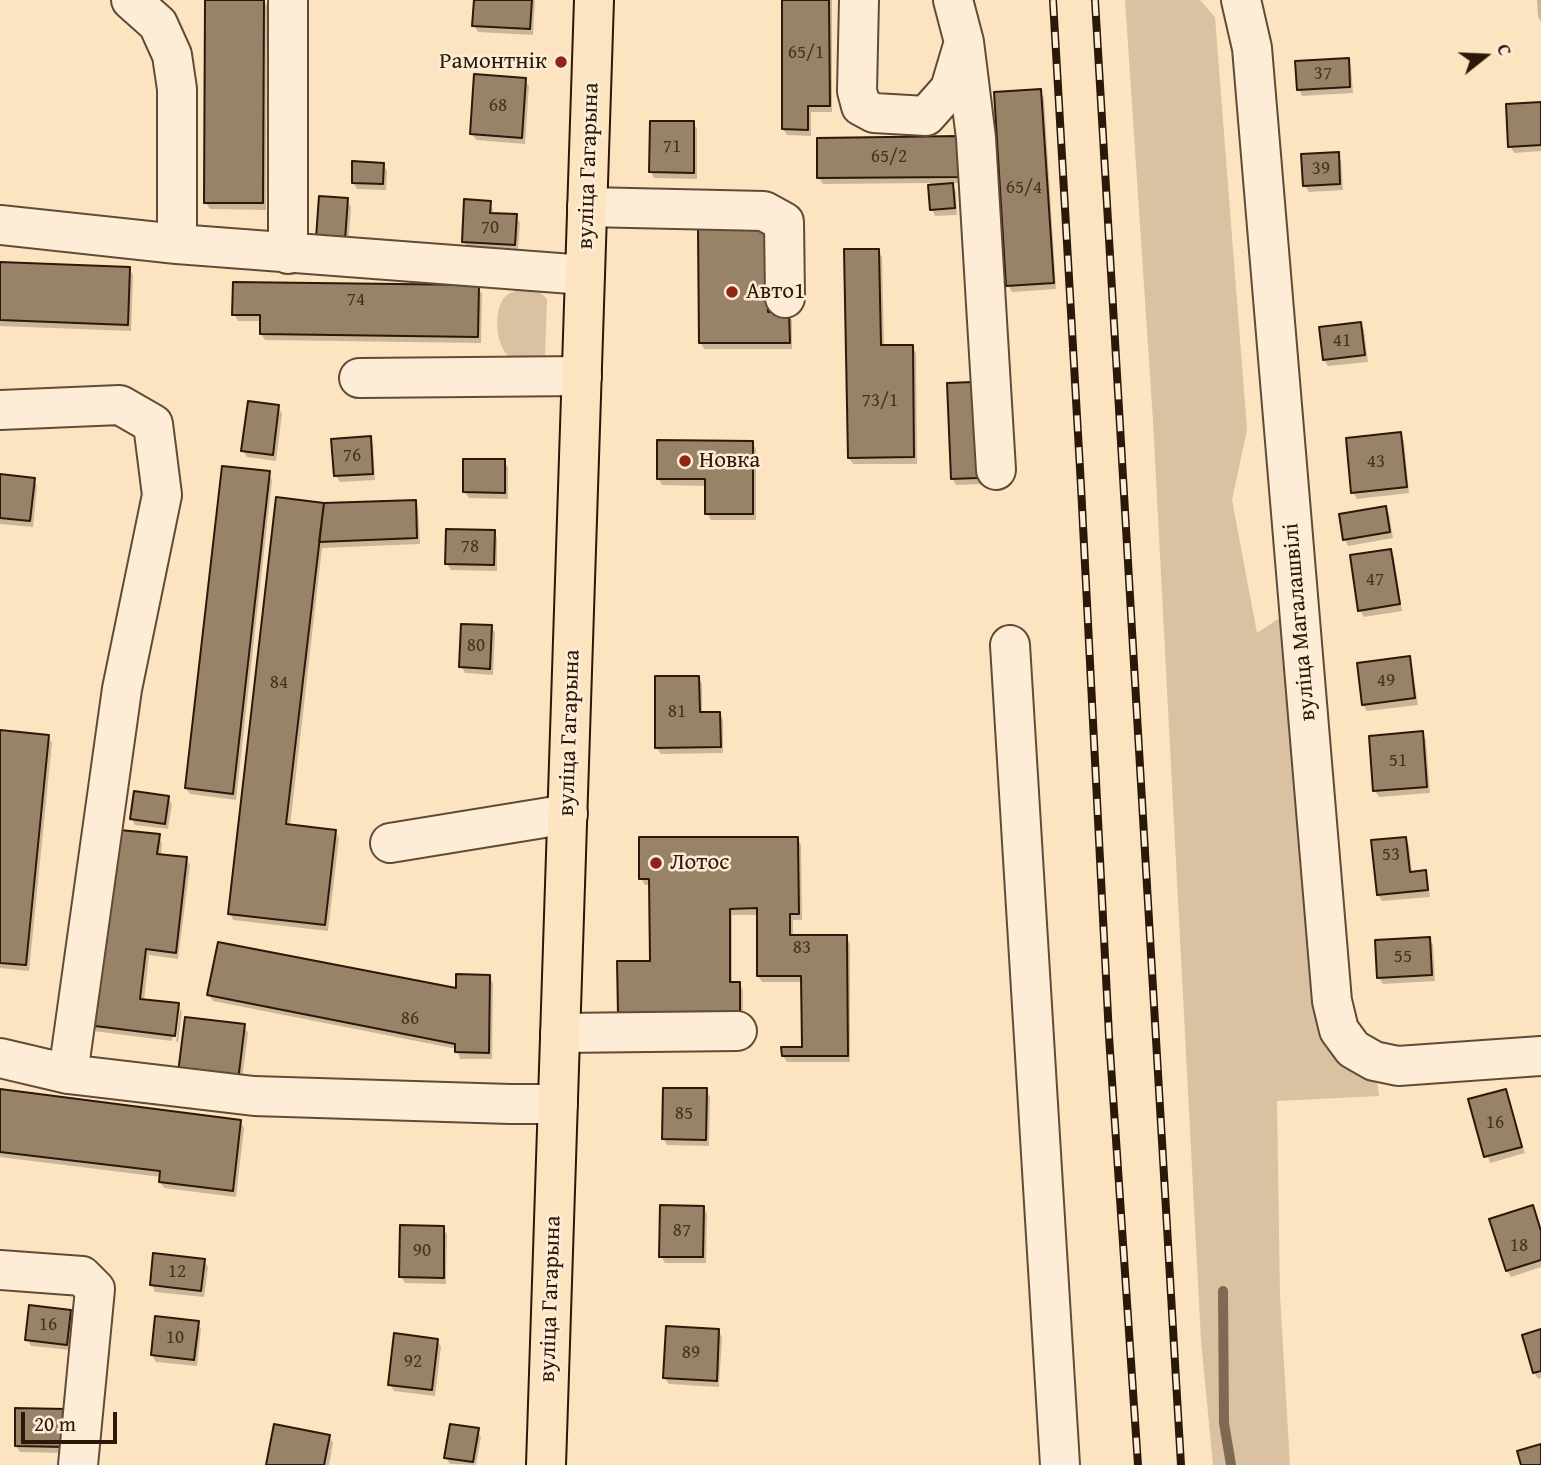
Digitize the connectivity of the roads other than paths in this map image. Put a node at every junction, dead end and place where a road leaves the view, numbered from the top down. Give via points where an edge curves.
1 (131, 0) edge
2 (288, 0) edge
3 (594, 0) edge
4 (859, 0) edge
5 (953, 0) edge
6 (1241, 0) edge
7 (964, 42) junction
8 (587, 206) junction
9 (0, 225) edge
10 (177, 244) junction
11 (288, 254) junction
12 (585, 275) junction
13 (785, 298) dead end
14 (582, 376) junction
15 (359, 378) dead end
16 (0, 410) edge
17 (996, 470) dead end
18 (1010, 645) dead end
19 (568, 814) junction
20 (390, 843) dead end
21 (737, 1031) dead end
22 (560, 1033) junction
23 (1541, 1056) edge
24 (0, 1058) edge
25 (68, 1074) junction
26 (558, 1104) junction
27 (0, 1270) edge
28 (78, 1465) edge
29 (545, 1465) edge
30 (1060, 1465) edge

1 - 10 street via 158,24 172,55 177,89
2 - 11 street
3 - 8 main road, вуліца Гагарына
4 - 7 street via 857,91 861,106 874,114 926,116 950,89
5 - 7 street
6 - 23 street, вуліца Магалашвілі via 1252,48 1331,987 1339,1030 1353,1049 1374,1061 1398,1066
7 - 17 street via 976,138
8 - 12 main road, вуліца Гагарына
8 - 13 street via 764,211 784,222
9 - 10 street
10 - 11 street
11 - 12 street
12 - 14 main road, вуліца Гагарына
14 - 15 street
14 - 19 main road, вуліца Гагарына
16 - 25 street via 120,405 153,424 162,495 122,689
18 - 30 street
19 - 20 street
19 - 22 main road, вуліца Гагарына
21 - 22 street
22 - 26 main road, вуліца Гагарына
24 - 25 street
25 - 26 street via 254,1096
26 - 29 main road, вуліца Гагарына
27 - 28 street via 82,1276 95,1289

